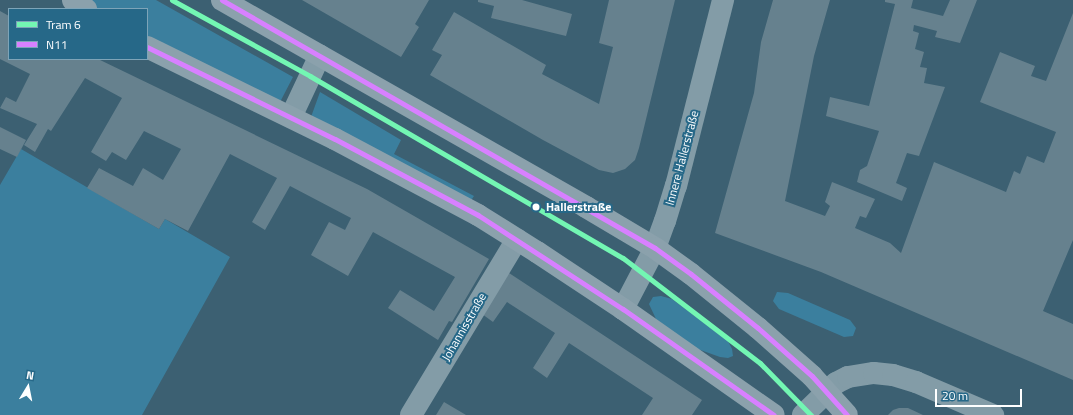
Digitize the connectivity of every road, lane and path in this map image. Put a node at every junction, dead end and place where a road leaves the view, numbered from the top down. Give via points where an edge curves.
1 (73, 0) edge
2 (222, 0) edge
3 (723, 0) edge
4 (85, 8) edge
5 (148, 47) edge
6 (320, 55) junction
7 (291, 117) junction
8 (517, 239) junction
9 (655, 248) junction
10 (623, 309) junction
11 (827, 392) junction
12 (411, 415) edge
13 (774, 415) edge
14 (803, 415) edge
15 (847, 415) edge
16 (993, 415) edge

1 - 4 main road
2 - 6 main road
3 - 9 street, Innere Hallerstraße via 676,186
5 - 7 main road
6 - 7 street
6 - 9 main road
7 - 8 main road via 397,171
8 - 10 main road
8 - 12 street, Johannisstraße
9 - 10 street, Innere Hallerstraße
9 - 11 main road via 758,328
10 - 13 main road
11 - 14 street
11 - 15 main road
11 - 16 street via 836,383 848,377 874,373 893,375 916,382

